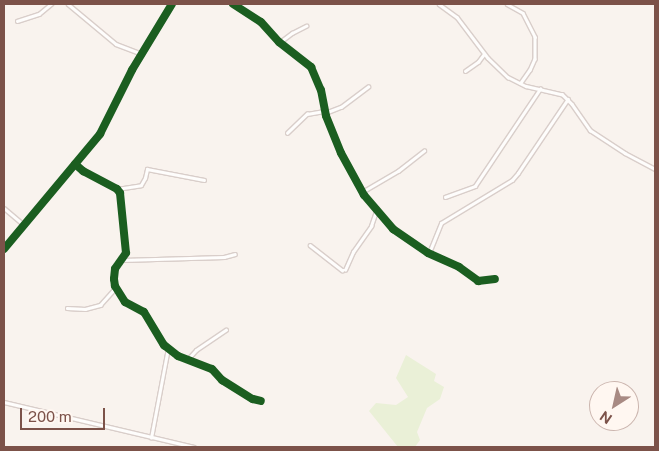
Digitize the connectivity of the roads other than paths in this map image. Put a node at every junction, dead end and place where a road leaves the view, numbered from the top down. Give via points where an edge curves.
1 (51, 4) edge
2 (68, 4) edge
3 (172, 4) edge
4 (233, 4) edge
5 (439, 4) edge
6 (507, 4) edge
7 (18, 21) dead end
8 (306, 26) dead end
9 (280, 42) junction
10 (142, 54) junction
11 (485, 54) junction
12 (465, 71) dead end
13 (520, 84) junction
14 (368, 87) dead end
15 (540, 89) junction
16 (568, 100) junction
17 (324, 112) junction
18 (287, 133) dead end
19 (424, 151) dead end
20 (74, 164) junction
21 (655, 168) edge
22 (204, 180) dead end
23 (117, 189) junction
24 (362, 192) junction
25 (445, 197) dead end
26 (4, 208) edge
27 (377, 209) junction
28 (23, 224) junction
29 (310, 245) dead end
30 (4, 249) edge
31 (429, 253) junction
32 (235, 254) dead end
33 (121, 260) junction
34 (495, 279) dead end
35 (116, 287) junction
36 (67, 308) dead end
37 (226, 330) dead end
38 (168, 348) junction
39 (187, 360) junction
40 (261, 401) dead end
41 (4, 402) edge
42 (151, 438) junction
43 (194, 447) edge

1 - 7 street via 39,14
2 - 10 street via 116,44
3 - 10 street
4 - 9 street via 261,22
5 - 11 street via 460,20
6 - 13 street via 523,13 535,37 535,59
8 - 9 street
9 - 17 street via 311,67 321,90
10 - 20 street via 107,124
11 - 12 street
11 - 13 street
13 - 15 street
14 - 17 street via 341,107
15 - 16 street via 562,94
15 - 25 street via 474,186
16 - 21 street via 590,130 624,153
16 - 31 street via 512,180 441,223
17 - 18 street via 308,114
17 - 24 street via 340,153
19 - 24 street
20 - 23 street
20 - 28 street
22 - 23 street via 147,169 141,185
23 - 33 street via 122,202 126,240 126,253
24 - 27 street
26 - 28 street
27 - 29 street via 371,226 345,270
27 - 31 street via 397,232
28 - 30 street
31 - 34 street via 464,270 478,281
32 - 33 street
33 - 35 street via 114,273
35 - 36 street via 100,306
35 - 38 street via 127,304 147,314
37 - 39 street
38 - 39 street
38 - 42 street
39 - 40 street via 212,369 222,380
41 - 42 street
42 - 43 street

